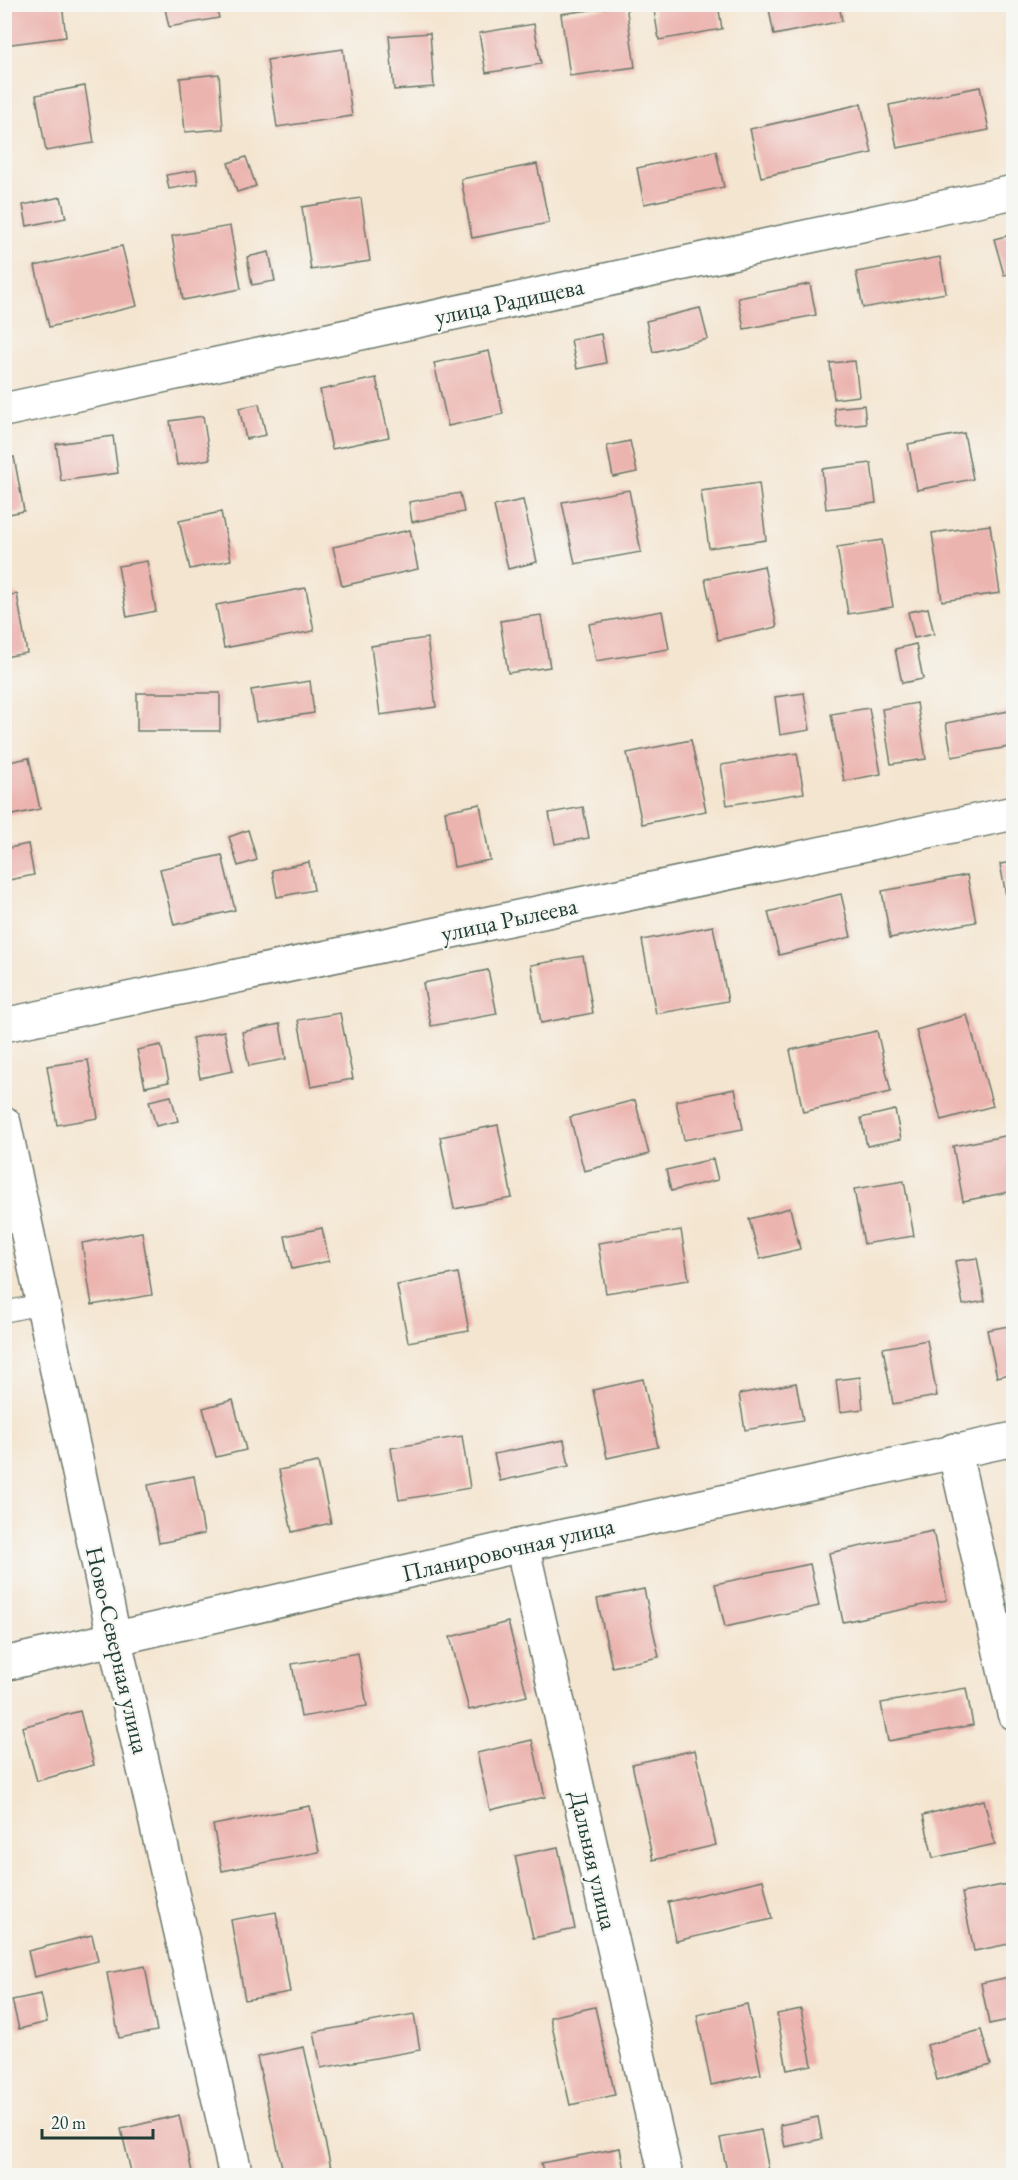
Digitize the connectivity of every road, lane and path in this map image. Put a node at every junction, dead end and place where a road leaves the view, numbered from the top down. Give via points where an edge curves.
1 (1014, 192) edge
2 (4, 410) edge
3 (1014, 813) edge
4 (4, 1025) edge
5 (4, 1123) edge
6 (41, 1304) junction
7 (4, 1312) edge
8 (1014, 1439) edge
9 (954, 1450) junction
10 (522, 1545) junction
11 (115, 1641) junction
12 (4, 1664) edge
13 (1014, 1713) edge
14 (236, 2175) edge
15 (666, 2175) edge

1 - 2 street, улица Радищева
3 - 4 street, улица Рылеева
5 - 6 street, Ново-Северная улица
6 - 7 lane
6 - 11 street, Ново-Северная улица
8 - 9 street, Планировочная улица
9 - 10 street, Планировочная улица
9 - 13 street
10 - 11 street, Планировочная улица
10 - 15 street, Дальняя улица
11 - 12 street, Планировочная улица
11 - 14 street, Ново-Северная улица

